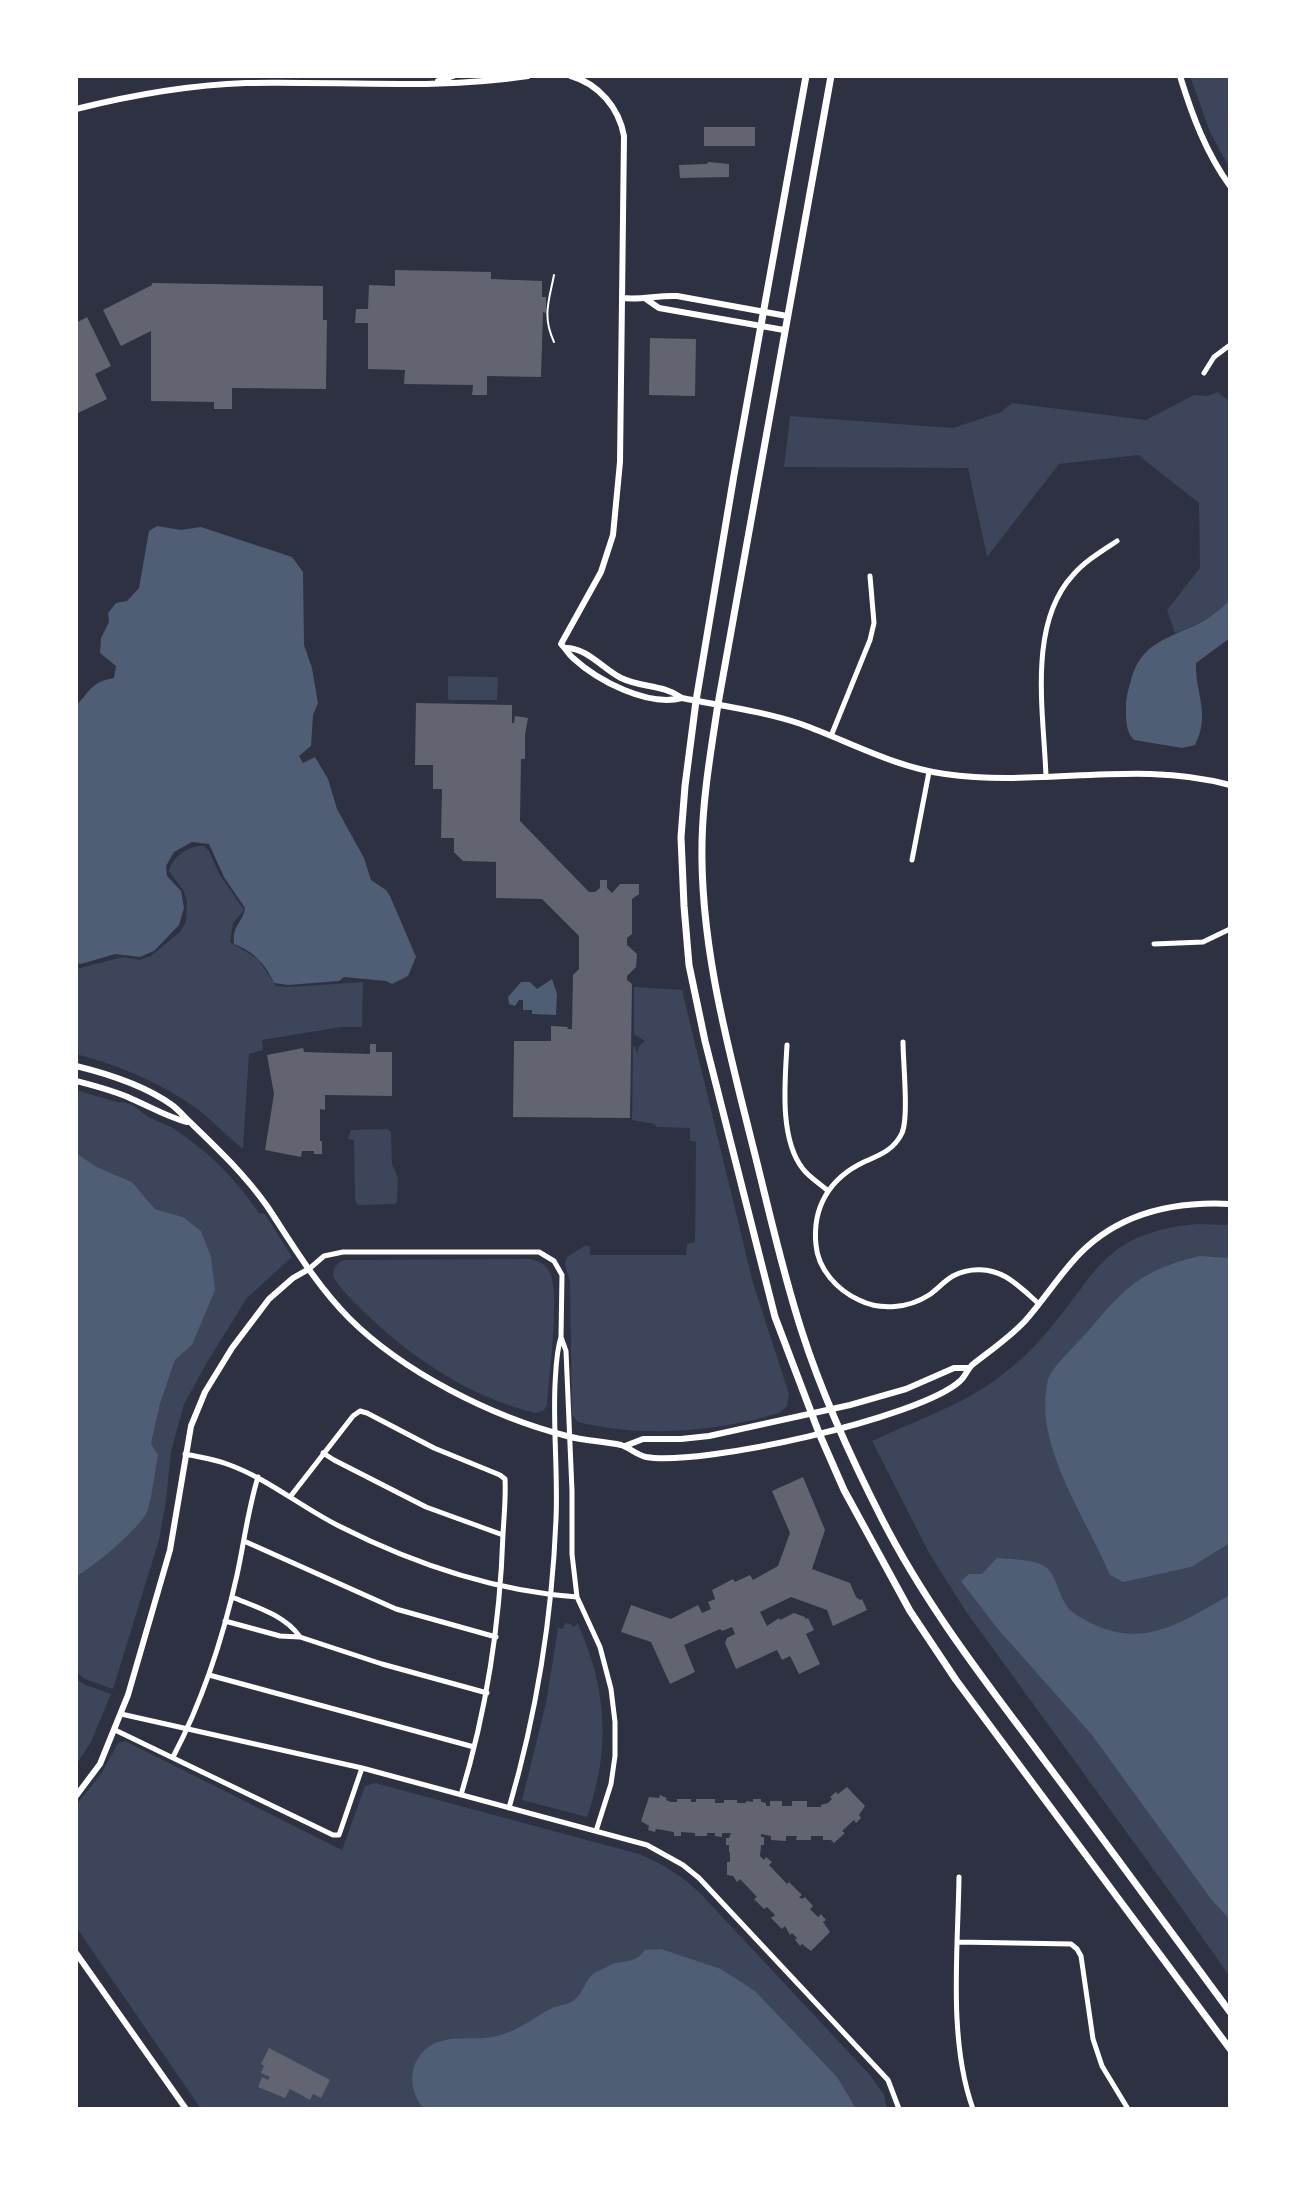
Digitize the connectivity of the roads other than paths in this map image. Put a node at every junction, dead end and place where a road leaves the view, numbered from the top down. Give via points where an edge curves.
1 (453, 76) edge
2 (528, 76) edge
3 (571, 76) edge
4 (806, 76) edge
5 (831, 76) edge
6 (1180, 76) edge
7 (509, 77) edge
8 (430, 83) junction
9 (76, 109) edge
10 (1230, 186) edge
11 (554, 275) dead end
12 (623, 298) junction
13 (646, 299) junction
14 (764, 312) junction
15 (787, 316) junction
16 (762, 326) junction
17 (784, 330) junction
18 (554, 342) dead end
19 (1230, 345) edge
20 (1204, 373) dead end
21 (1117, 541) dead end
22 (870, 576) dead end
23 (696, 701) junction
24 (718, 704) junction
25 (831, 736) junction
26 (929, 772) junction
27 (1046, 777) junction
28 (1230, 785) edge
29 (912, 860) dead end
30 (1230, 929) edge
31 (1154, 944) dead end
32 (903, 1042) dead end
33 (787, 1045) dead end
34 (76, 1066) edge
35 (76, 1081) edge
36 (190, 1123) junction
37 (827, 1190) junction
38 (1230, 1204) edge
39 (309, 1269) junction
40 (1039, 1304) junction
41 (561, 1337) junction
42 (969, 1368) junction
43 (832, 1409) junction
44 (811, 1414) junction
45 (840, 1429) junction
46 (555, 1433) junction
47 (819, 1433) junction
48 (569, 1437) junction
49 (625, 1446) junction
50 (323, 1453) junction
51 (185, 1454) junction
52 (258, 1477) junction
53 (290, 1497) junction
54 (503, 1535) junction
55 (244, 1541) junction
56 (502, 1586) junction
57 (552, 1596) junction
58 (232, 1597) junction
59 (577, 1597) junction
60 (225, 1621) junction
61 (300, 1637) junction
62 (496, 1637) junction
63 (209, 1675) junction
64 (487, 1693) junction
65 (121, 1714) junction
66 (188, 1729) junction
67 (115, 1730) junction
68 (474, 1747) junction
69 (173, 1757) junction
70 (362, 1768) junction
71 (461, 1795) junction
72 (76, 1796) edge
73 (509, 1808) junction
74 (596, 1831) junction
75 (959, 1877) dead end
76 (958, 1942) junction
77 (76, 1953) edge
78 (1230, 2012) edge
79 (1230, 2049) edge
80 (186, 2109) edge
81 (899, 2109) edge
82 (973, 2109) edge
83 (1128, 2109) edge

1 - 8 street
2 - 7 street
3 - 12 street via 589,83 611,104 622,127
4 - 14 main road
5 - 15 main road
6 - 10 street via 1205,143
7 - 8 street
8 - 9 street via 196,86
11 - 18 lane via 547,325
12 - 13 street
12 - 23 street via 613,535 601,572 563,646 576,648 623,679
13 - 14 street via 677,296
13 - 16 street via 659,308
14 - 15 street
14 - 16 main road
15 - 17 main road
16 - 17 street
16 - 23 main road
17 - 24 main road
19 - 20 street
21 - 27 street via 1075,572 1051,613 1042,672
22 - 25 street via 870,640
23 - 24 street
23 - 44 main road via 681,837 689,965 767,1287
24 - 25 street via 776,716
24 - 43 main road via 702,841 710,957 785,1276
25 - 26 street
26 - 27 street
26 - 29 street
27 - 28 street via 1151,773
30 - 31 street via 1203,942
32 - 37 street via 901,1136
33 - 37 street via 785,1112 797,1161
34 - 36 street via 143,1089 174,1106
35 - 36 street
36 - 39 street via 248,1180
37 - 40 street via 817,1212 817,1252 833,1282 848,1295 863,1303 900,1306 931,1294 955,1275 991,1270
38 - 40 street via 1188,1203 1122,1223 1086,1247
39 - 41 street via 324,1256 343,1252 539,1252 554,1261 562,1275
39 - 46 street via 350,1318 412,1368 468,1399
39 - 51 street via 269,1299 232,1348 205,1392
40 - 42 street via 1009,1338
41 - 46 street
41 - 48 street
42 - 43 street via 954,1368 892,1394
42 - 45 street via 962,1380 932,1398
43 - 44 street
43 - 45 main road
44 - 47 main road
44 - 49 street via 709,1436 643,1439
45 - 47 street
45 - 78 main road via 883,1521 958,1647
46 - 48 street
46 - 57 street
47 - 49 street via 680,1458 643,1457
47 - 79 main road via 910,1611 956,1680
48 - 49 street
48 - 59 street
50 - 53 street
50 - 54 street via 426,1507
50 - 54 street via 353,1416 367,1413 505,1479
51 - 52 street
51 - 65 street via 170,1550
52 - 53 street
52 - 55 street
53 - 56 street via 338,1526 417,1560
54 - 56 street
55 - 58 street
55 - 62 street via 396,1609
56 - 57 street
56 - 62 street
57 - 59 street
57 - 73 street via 541,1680
58 - 60 street
58 - 61 street via 286,1620
59 - 74 street via 600,1647 614,1712 611,1784
60 - 61 street
60 - 63 street
61 - 64 street
62 - 64 street
63 - 66 street
63 - 68 street
64 - 68 street
65 - 66 street
65 - 67 street
66 - 69 street
66 - 70 street
67 - 69 street
67 - 72 street via 100,1764
68 - 71 street
69 - 70 street via 333,1835 339,1835
70 - 71 street
71 - 73 street
73 - 74 street
74 - 81 street via 647,1845 699,1878 888,2080
75 - 76 street
76 - 82 street via 957,2024
76 - 83 street via 1071,1944 1077,1949 1093,2039 1102,2066
77 - 80 street

